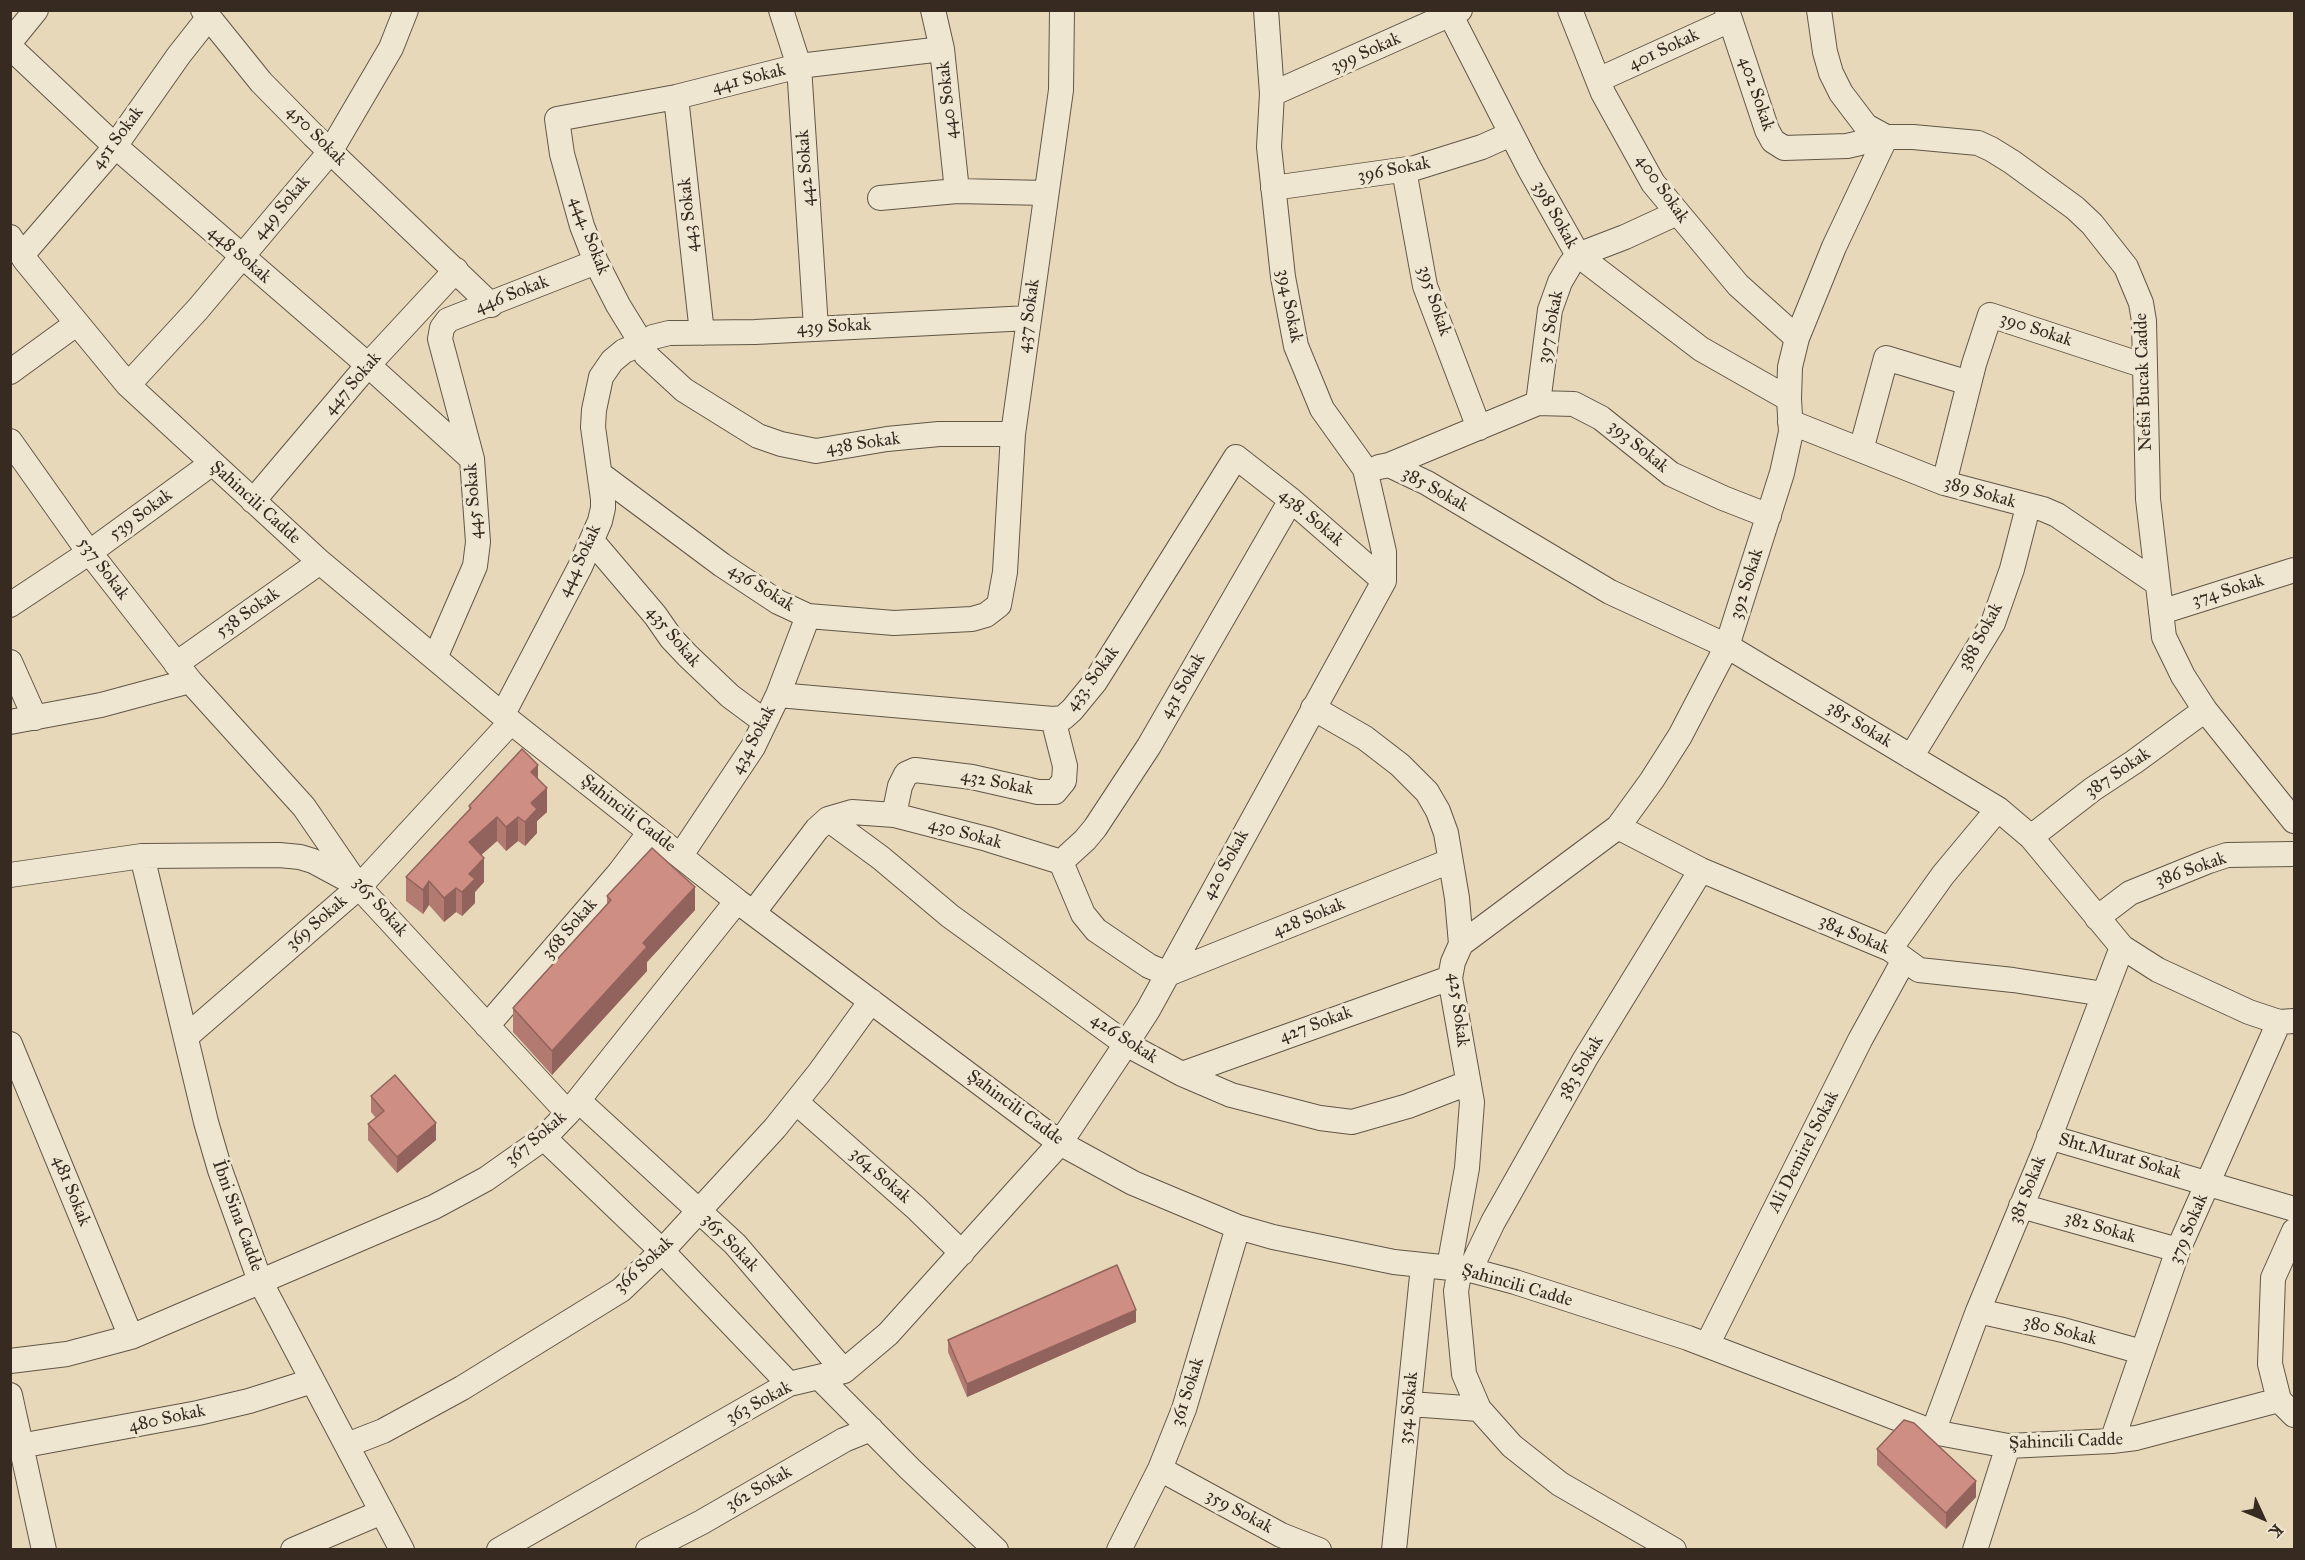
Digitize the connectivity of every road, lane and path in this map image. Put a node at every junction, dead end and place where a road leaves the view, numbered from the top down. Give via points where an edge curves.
1 (36, 10) edge
2 (406, 10) edge
3 (781, 10) edge
4 (933, 10) edge
5 (1062, 10) edge
6 (1266, 10) edge
7 (1570, 10) edge
8 (1819, 10) edge
9 (1453, 12) edge
10 (206, 14) edge
11 (1729, 15) edge
12 (10, 42) edge
13 (10, 47) edge
14 (942, 49) junction
15 (800, 66) junction
16 (1598, 80) junction
17 (1272, 94) junction
18 (676, 97) junction
19 (557, 119) joint
20 (1511, 134) junction
21 (1882, 135) junction
22 (115, 146) junction
23 (330, 152) junction
24 (1404, 170) junction
25 (1273, 188) junction
26 (957, 191) junction
27 (1046, 193) junction
28 (880, 198) dead end
29 (1677, 213) junction
30 (16, 246) edge
31 (1578, 255) junction
32 (241, 257) junction
33 (596, 262) junction
34 (456, 270) junction
35 (491, 305) junction
36 (1029, 318) junction
37 (76, 324) junction
38 (816, 328) junction
39 (702, 333) junction
40 (440, 339) joint
41 (1797, 339) junction
42 (642, 344) junction
43 (368, 365) junction
44 (2145, 366) junction
45 (10, 372) edge
46 (1969, 383) junction
47 (128, 385) junction
48 (1538, 403) junction
49 (1790, 411) junction
50 (1479, 428) junction
51 (1013, 434) junction
52 (10, 441) edge
53 (1861, 450) junction
54 (1236, 457) joint
55 (472, 459) junction
56 (211, 464) junction
57 (1389, 465) junction
58 (1365, 469) junction
59 (600, 474) junction
60 (1944, 483) junction
61 (1290, 500) junction
62 (253, 501) junction
63 (2028, 507) junction
64 (1769, 516) junction
65 (592, 541) junction
66 (90, 552) junction
67 (320, 562) junction
68 (2295, 570) edge
69 (1384, 581) junction
70 (2157, 583) junction
71 (10, 605) edge
72 (2161, 612) junction
73 (986, 615) joint
74 (808, 616) junction
75 (1726, 645) junction
76 (435, 658) junction
77 (10, 662) edge
78 (189, 680) junction
79 (778, 695) junction
80 (1313, 708) junction
81 (2205, 710) junction
82 (35, 718) junction
83 (507, 718) junction
84 (1053, 719) junction
85 (10, 722) edge
86 (765, 722) junction
87 (1911, 757) junction
88 (1998, 809) junction
89 (894, 815) junction
90 (828, 819) junction
91 (2295, 821) edge
92 (1618, 827) junction
93 (650, 832) junction
94 (2031, 837) junction
95 (2295, 854) edge
96 (681, 855) junction
97 (142, 856) junction
98 (1450, 861) junction
99 (1061, 862) junction
100 (1701, 870) junction
101 (10, 875) edge
102 (359, 886) junction
103 (745, 907) junction
104 (2097, 918) junction
105 (1461, 944) junction
106 (2122, 947) junction
107 (1897, 955) junction
108 (1168, 974) junction
109 (1450, 978) junction
110 (2104, 994) junction
111 (871, 1001) junction
112 (2287, 1022) edge
113 (487, 1026) junction
114 (187, 1036) junction
115 (10, 1044) edge
116 (1126, 1044) junction
117 (1182, 1074) junction
118 (1468, 1083) junction
119 (796, 1102) junction
120 (574, 1107) junction
121 (2049, 1137) junction
122 (544, 1138) junction
123 (1060, 1143) junction
124 (2209, 1182) junction
125 (2021, 1206) junction
126 (2295, 1209) edge
127 (699, 1211) junction
128 (1238, 1227) junction
129 (2295, 1231) edge
130 (2178, 1250) junction
131 (662, 1251) junction
132 (962, 1253) junction
133 (1424, 1266) junction
134 (1465, 1270) junction
135 (260, 1281) junction
136 (1978, 1311) junction
137 (131, 1337) junction
138 (1707, 1345) junction
139 (2142, 1352) junction
140 (10, 1361) edge
141 (844, 1371) junction
142 (819, 1377) junction
143 (312, 1381) junction
144 (789, 1384) junction
145 (10, 1395) edge
146 (1410, 1404) junction
147 (2287, 1407) edge
148 (1479, 1409) junction
149 (871, 1430) junction
150 (1933, 1432) junction
151 (2112, 1441) junction
152 (347, 1445) junction
153 (20, 1446) junction
154 (2008, 1446) junction
155 (1160, 1469) junction
156 (382, 1512) junction
157 (44, 1550) edge
158 (293, 1550) edge
159 (402, 1550) edge
160 (499, 1550) edge
161 (648, 1550) edge
162 (996, 1550) edge
163 (1119, 1550) edge
164 (1320, 1550) edge
165 (1394, 1550) edge
166 (1674, 1550) edge
167 (1975, 1550) edge

1 - 12 street
2 - 23 street, 449 Sokak via 391,48
3 - 15 street, 442 Sokak
4 - 14 street, 440 Sokak
5 - 27 street, 437 Sokak via 1061,90
6 - 17 street, 394 Sokak
7 - 16 street, 400 Sokak
8 - 21 street via 1831,73 1866,126
9 - 17 street, 399 Sokak
9 - 20 street, 398 Sokak
10 - 22 street, 451 Sokak
10 - 23 street, 450 Sokak via 261,82
11 - 16 street, 401 Sokak
11 - 21 street, 402 Sokak via 1773,141 1784,148 1847,146
13 - 22 street, 448 Sokak
14 - 15 street, 441 Sokak
14 - 26 street, 440 Sokak
15 - 18 street, 441 Sokak
15 - 38 street, 442 Sokak
16 - 29 street, 400 Sokak via 1653,183
17 - 25 street, 394 Sokak via 1269,147
18 - 19 street, 441 Sokak
18 - 39 street, 443 Sokak
19 - 33 street, 444. Sokak via 570,186
20 - 24 street, 396 Sokak via 1482,147
20 - 31 street, 398 Sokak
21 - 41 street, 392 Sokak
21 - 44 street, Nefsi Bucak Cadde via 1978,143 2012,162 2075,208 2126,267 2141,303
22 - 30 street, 451 Sokak
22 - 32 street, 448 Sokak
23 - 32 street, 449 Sokak
23 - 34 street, 450 Sokak
24 - 25 street, 396 Sokak
24 - 50 street, 395 Sokak via 1425,286
25 - 58 street, 394 Sokak via 1296,346 1322,409
26 - 27 street
26 - 28 street
27 - 36 street, 437 Sokak
29 - 31 street
29 - 41 street, 400 Sokak via 1738,285
30 - 37 street, Şahincili Cadde
31 - 48 street, 397 Sokak via 1560,282 1550,310
31 - 49 street, 398 Sokak
32 - 43 street, 448 Sokak
32 - 47 street, 449 Sokak
33 - 35 street, 446 Sokak
33 - 42 street, 444. Sokak
34 - 35 street, 450 Sokak
34 - 43 street, 447 Sokak
35 - 40 street, 446 Sokak via 448,320
36 - 38 street, 439 Sokak
36 - 51 street, 437 Sokak
37 - 45 street
37 - 47 street, Şahincili Cadde
38 - 39 street, 439 Sokak
39 - 42 street, 439 Sokak via 669,333
40 - 55 street, 445 Sokak
41 - 49 street, 392 Sokak via 1790,368
42 - 51 street, 438 Sokak via 654,365 684,390 758,436 781,444 816,451 939,434
42 - 59 street, 444 Sokak via 624,351 601,378 593,427
43 - 55 street, 448 Sokak
43 - 62 street, 447 Sokak
44 - 46 street, 390 Sokak via 1990,315
44 - 70 street, Nefsi Bucak Cadde via 2148,499
46 - 53 street via 1886,358
46 - 60 street, 390 Sokak
47 - 56 street, Şahincili Cadde
48 - 50 street
48 - 64 street, 393 Sokak via 1574,404 1617,430 1671,474
49 - 53 street, 389 Sokak
49 - 64 street, 392 Sokak via 1791,432
50 - 57 street
51 - 73 street, 437 Sokak via 1003,593 999,605
52 - 66 street, 537 Sokak
53 - 60 street, 389 Sokak
54 - 61 street, 438. Sokak
54 - 84 street, 433. Sokak via 1095,682 1063,718
55 - 76 street, 445 Sokak via 478,521 475,566
56 - 62 street, Şahincili Cadde
56 - 66 street, 539 Sokak
57 - 58 street
57 - 75 street, 385 Sokak via 1427,483 1610,592
58 - 69 street, 394 Sokak via 1384,552
59 - 65 street, 444 Sokak via 603,508
59 - 74 street, 436 Sokak via 722,565 777,602
60 - 63 street, 389 Sokak
61 - 69 street, 438. Sokak
61 - 99 street, 431 Sokak via 1149,746 1095,828
62 - 67 street, Şahincili Cadde
63 - 70 street, 389 Sokak via 2057,515
63 - 87 street, 388 Sokak via 1993,623
64 - 75 street, 392 Sokak
65 - 83 street, 444 Sokak
65 - 86 street, 435 Sokak via 688,656 730,696
66 - 71 street, 539 Sokak
66 - 78 street, 537 Sokak
67 - 76 street, Şahincili Cadde
67 - 78 street, 538 Sokak
68 - 72 street, 374 Sokak
69 - 80 street, 420 Sokak
70 - 72 street, Nefsi Bucak Cadde
72 - 81 street, Nefsi Bucak Cadde via 2164,637
73 - 74 street, 436 Sokak via 894,623
74 - 79 street, 434 Sokak
75 - 87 street, 385 Sokak
75 - 92 street, 392 Sokak via 1680,736
76 - 83 street, Şahincili Cadde
77 - 82 street
78 - 82 street via 101,705
78 - 102 street, 365 Sokak via 304,807
79 - 84 street, 433. Sokak
79 - 86 street, 434 Sokak
80 - 98 street, 425 Sokak via 1365,738 1427,792 1446,833
80 - 108 street, 420 Sokak
81 - 91 street, Nefsi Bucak Cadde
81 - 94 street, 387 Sokak
82 - 85 street
83 - 93 street, Şahincili Cadde
83 - 102 street, 369 Sokak
84 - 89 street, 432 Sokak via 1065,766 1064,781 1055,792 915,770 906,774 900,786
86 - 96 street, 434 Sokak via 734,779
87 - 88 street, 385 Sokak
88 - 94 street, 385 Sokak
88 - 107 street via 1943,875
89 - 90 street, 430 Sokak via 852,812
89 - 99 street, 430 Sokak
90 - 103 street
90 - 116 street, 426 Sokak via 950,916
92 - 100 street, 384 Sokak
92 - 105 street, 392 Sokak
93 - 96 street, Şahincili Cadde
93 - 113 street, 368 Sokak
94 - 104 street, 385 Sokak
95 - 104 street, 386 Sokak via 2228,855 2209,861 2130,893
96 - 103 street, Şahincili Cadde
97 - 101 street
97 - 102 street via 300,857
97 - 114 street, İbni Sina Cadde
98 - 105 street, 425 Sokak
98 - 108 street, 428 Sokak
99 - 108 street via 1083,914 1096,930 1149,966
100 - 107 street, 384 Sokak
100 - 134 street, 383 Sokak via 1585,1059
102 - 113 street, 365 Sokak
102 - 114 street, 369 Sokak
103 - 111 street, Şahincili Cadde
103 - 120 street, 367 Sokak
104 - 106 street, 385 Sokak
105 - 109 street, 425 Sokak
106 - 110 street, 381 Sokak
106 - 112 street, 385 Sokak via 2158,970 2249,1012
107 - 110 street, 384 Sokak via 1919,970
107 - 138 street, Ali Demirel Sokak via 1860,1040
108 - 116 street, 420 Sokak
109 - 117 street, 427 Sokak
109 - 118 street, 425 Sokak
110 - 121 street, 381 Sokak
111 - 119 street, 366 Sokak
111 - 123 street, Şahincili Cadde
112 - 124 street, 379 Sokak
113 - 120 street, 365 Sokak
114 - 135 street, İbni Sina Cadde via 220,1170
115 - 137 street, 481 Sokak
116 - 117 street, 426 Sokak
116 - 123 street, 420 Sokak
117 - 118 street, 426 Sokak via 1231,1095 1320,1118 1352,1122
118 - 134 street, 425 Sokak via 1472,1122
119 - 127 street, 366 Sokak
119 - 132 street, 364 Sokak
120 - 122 street, 367 Sokak
120 - 127 street, 365 Sokak
121 - 124 street, Sht.Murat Sokak
121 - 125 street, 381 Sokak
122 - 131 street
122 - 135 street, 367 Sokak via 486,1179 434,1207
123 - 128 street, Şahincili Cadde via 1133,1183
123 - 132 street, 363 Sokak
124 - 126 street, Sht.Murat Sokak
124 - 130 street, 379 Sokak
125 - 130 street, 382 Sokak
125 - 136 street, 381 Sokak
127 - 131 street, 366 Sokak
127 - 141 street, 365 Sokak via 735,1244
128 - 133 street, Şahincili Cadde
128 - 155 street, 361 Sokak via 1184,1409
129 - 147 street via 2273,1278 2270,1364
130 - 139 street, 379 Sokak
131 - 144 street
131 - 152 street, 366 Sokak via 621,1290 462,1388 383,1431
132 - 141 street, 363 Sokak via 888,1334
133 - 134 street, Şahincili Cadde
133 - 146 street, 354 Sokak
134 - 138 street, Şahincili Cadde
134 - 148 street, 425 Sokak via 1456,1291 1464,1374
135 - 137 street, 367 Sokak
135 - 143 street, İbni Sina Cadde
136 - 139 street, 380 Sokak
136 - 150 street, 381 Sokak
137 - 140 street, 367 Sokak via 67,1354
138 - 150 street, Şahincili Cadde
139 - 151 street, 379 Sokak
141 - 142 street, 363 Sokak
142 - 144 street, 363 Sokak
142 - 149 street
143 - 152 street, İbni Sina Cadde
143 - 153 street, 480 Sokak via 198,1413
144 - 160 street, 363 Sokak
145 - 153 street
146 - 148 street
146 - 165 street, 354 Sokak
147 - 151 street, Şahincili Cadde
148 - 166 street, 425 Sokak via 1512,1446 1560,1484
149 - 161 street, 362 Sokak via 844,1440
149 - 162 street
150 - 154 street, Şahincili Cadde
151 - 154 street, Şahincili Cadde
152 - 156 street, İbni Sina Cadde
153 - 157 street
154 - 167 street
155 - 163 street, 361 Sokak
155 - 164 street, 359 Sokak via 1281,1534
156 - 158 street
156 - 159 street, İbni Sina Cadde

